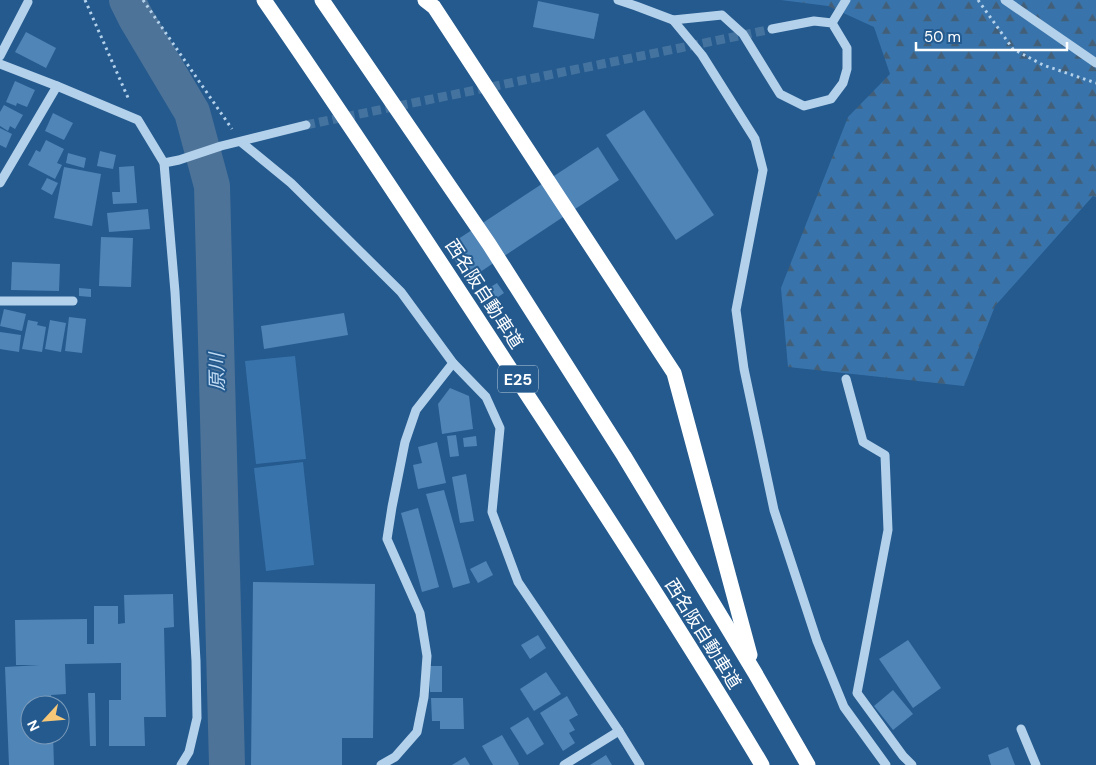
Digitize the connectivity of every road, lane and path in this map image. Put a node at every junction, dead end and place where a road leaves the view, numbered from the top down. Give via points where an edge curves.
1 (85, 0) edge
2 (143, 0) edge
3 (264, 0) edge
4 (322, 0) edge
5 (425, 0) edge
6 (618, 0) edge
7 (846, 0) edge
8 (978, 0) edge
9 (1005, 0) edge
10 (28, 2) dead end
11 (673, 20) junction
12 (832, 23) junction
13 (772, 28) tunnel mouth
14 (0, 56) edge
15 (0, 64) edge
16 (1096, 64) edge
17 (1096, 83) edge
18 (57, 86) junction
19 (138, 120) junction
20 (306, 126) tunnel mouth
21 (241, 142) junction
22 (164, 163) junction
23 (0, 184) edge
24 (0, 301) edge
25 (73, 301) dead end
26 (453, 363) junction
27 (846, 379) dead end
28 (755, 673) junction
29 (1021, 729) dead end
30 (619, 731) junction
31 (181, 765) edge
32 (381, 765) edge
33 (564, 765) edge
34 (640, 765) edge
35 (762, 765) edge
36 (808, 765) edge
37 (886, 765) edge
38 (912, 765) edge
39 (1036, 765) edge

1 - 19 path
2 - 21 path
3 - 35 highway, 西名阪自動車道 / E25 via 434,251 592,493
4 - 28 highway, 西名阪自動車道 / E25 via 495,252 624,456
5 - 28 highway via 434,7 674,373
6 - 11 street
7 - 12 street
8 - 17 path via 1014,49 1043,65
9 - 16 street
10 - 14 street
11 - 12 street via 722,15 743,34 780,94 804,106 830,99 843,83 847,48
11 - 37 street via 702,55 755,139 763,170 736,310 744,369 774,510 817,642 844,707
12 - 13 street via 814,21
15 - 18 street
18 - 19 street
18 - 23 street
19 - 22 street
20 - 21 street
21 - 22 street
21 - 26 street via 291,183 401,292
22 - 31 street via 175,292 196,661 197,718 189,752
24 - 25 street
26 - 30 street via 486,397 500,428 492,512 518,582
26 - 32 street via 416,410 386,539 420,613 427,656 417,732 395,758
27 - 38 street via 863,442 885,454 886,464 888,530 857,693
28 - 36 highway, 西名阪自動車道 / E25
29 - 39 street
30 - 33 street
30 - 34 street

